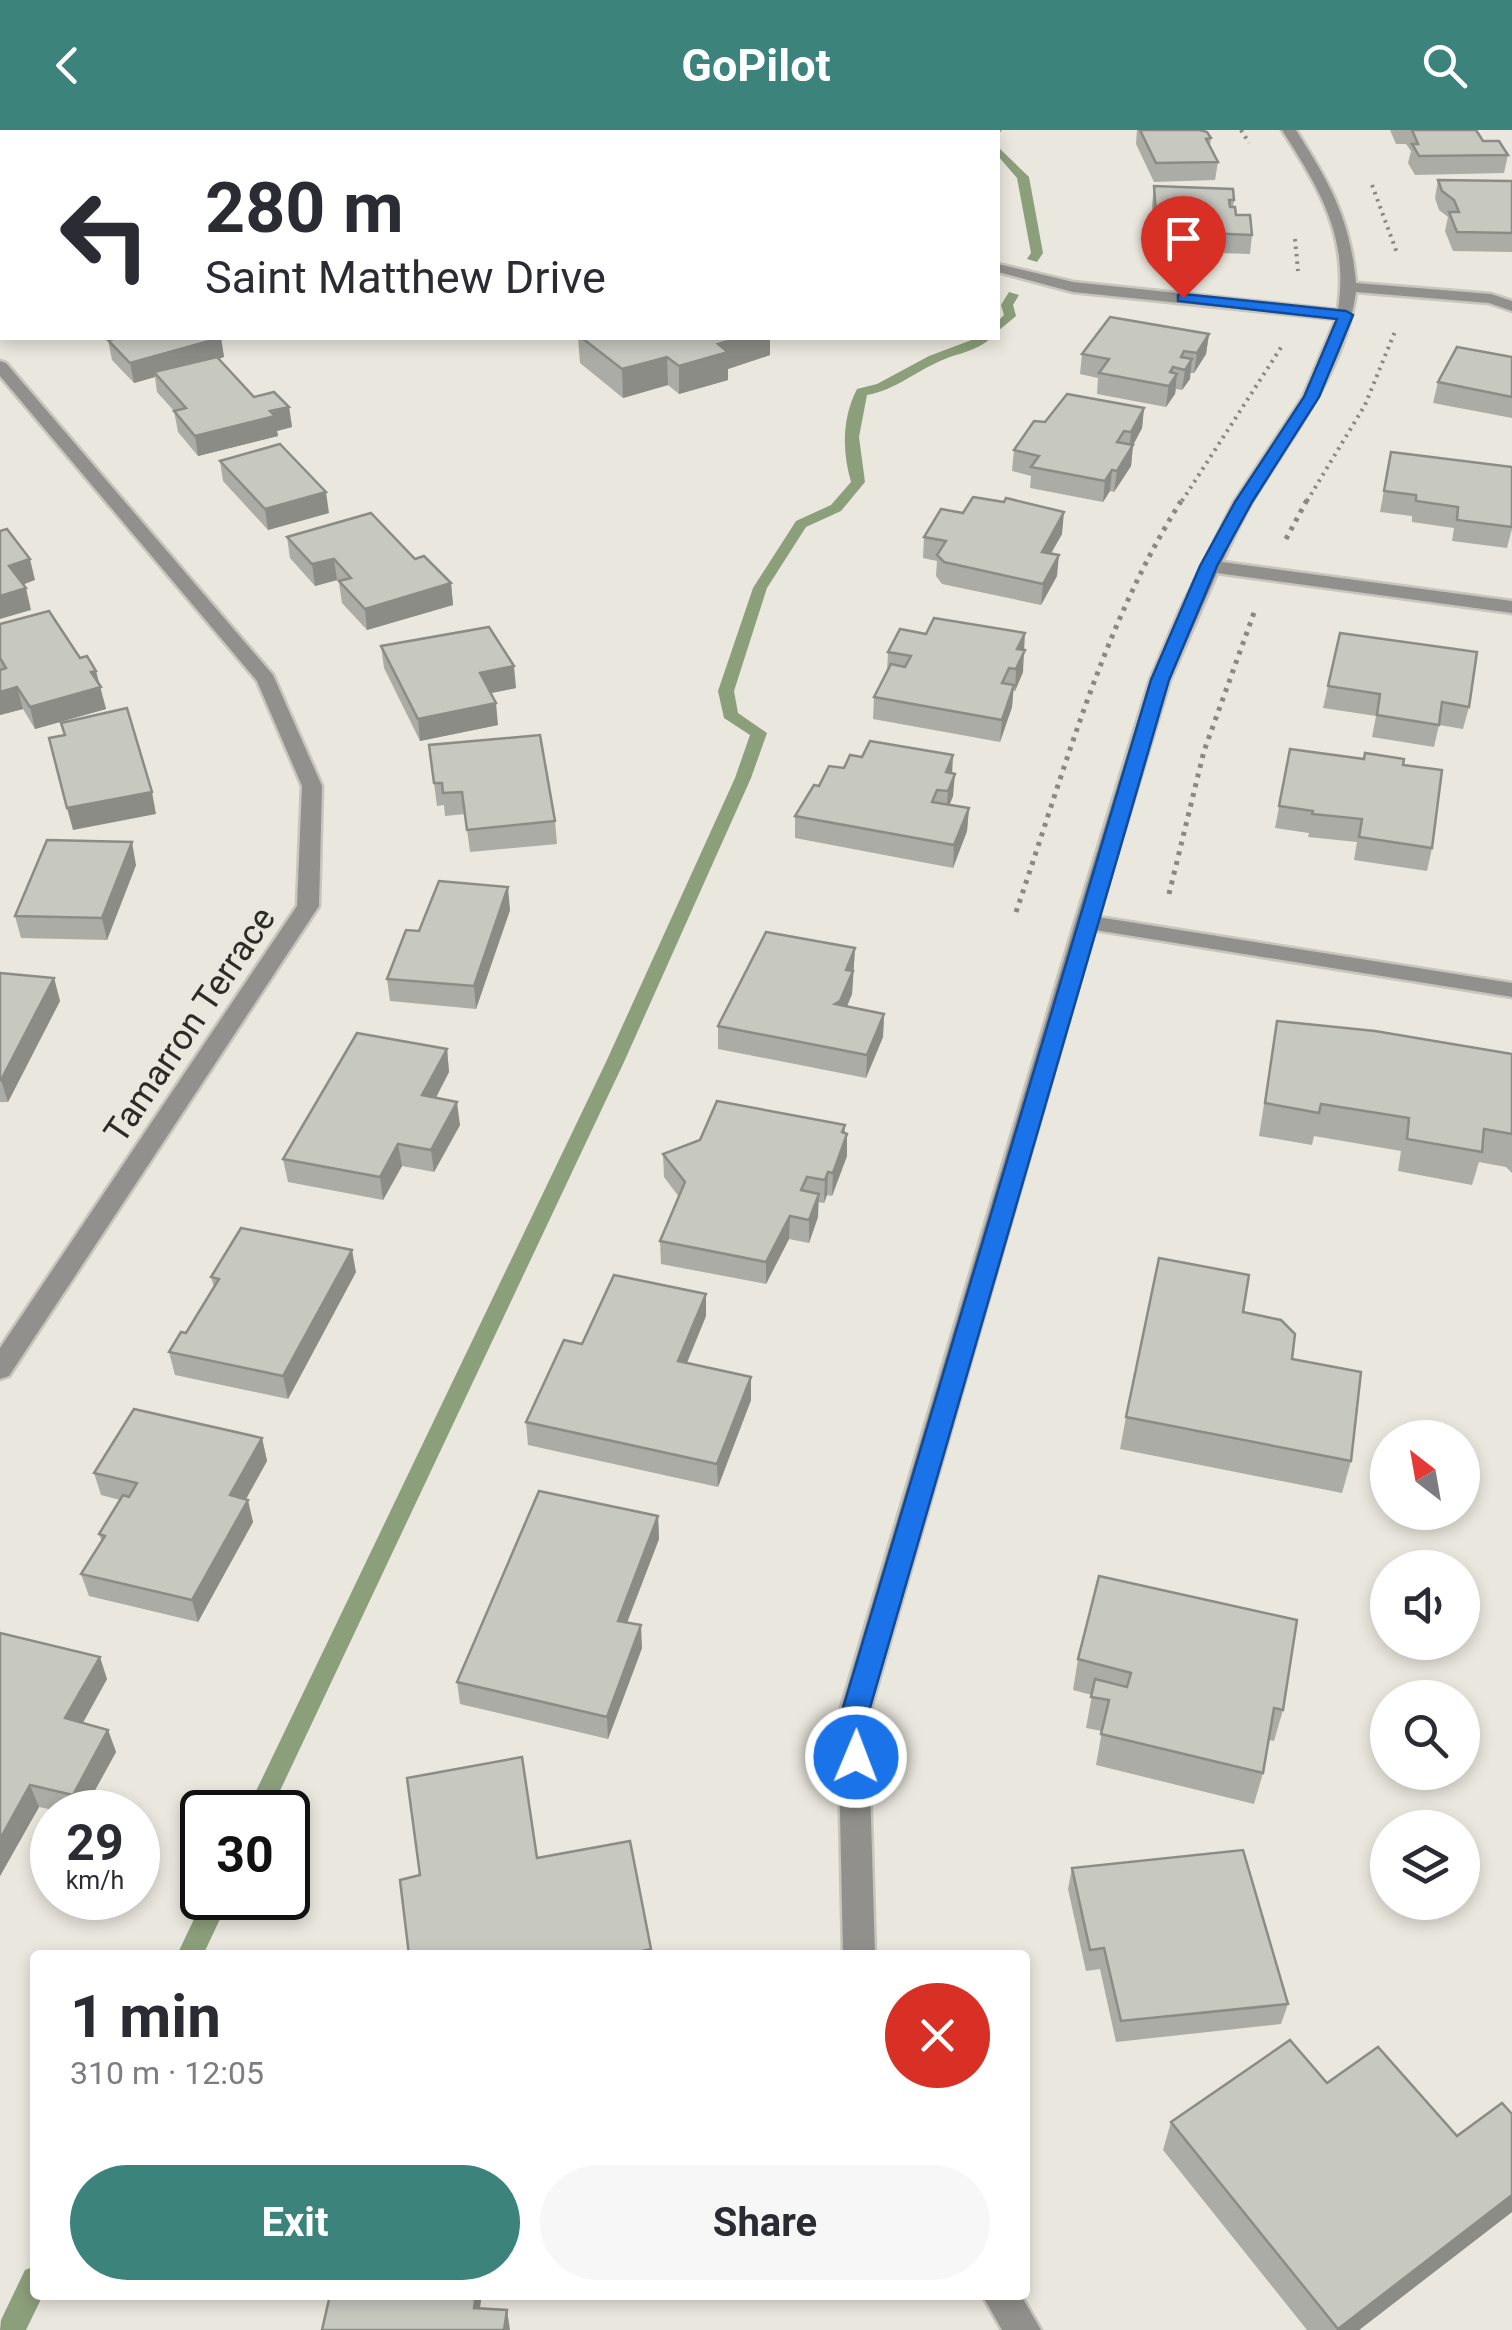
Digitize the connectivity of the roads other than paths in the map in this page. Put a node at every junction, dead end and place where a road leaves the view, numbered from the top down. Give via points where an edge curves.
1 (1289, 130) edge
2 (1000, 268) edge
3 (1349, 287) junction
4 (1512, 306) edge
5 (1346, 315) junction
6 (0, 366) edge
7 (1208, 566) junction
8 (1512, 607) edge
9 (1086, 922) junction
10 (1512, 990) edge
11 (0, 1370) edge
12 (860, 1950) edge
13 (1003, 2300) edge
14 (1023, 2330) edge

1 - 3 street via 1329,193 1345,240
2 - 5 street via 1073,286
3 - 4 street
3 - 5 street
5 - 7 street via 1311,397
6 - 11 street, Tamarron Terrace via 266,679 312,786 308,906
7 - 8 street
7 - 9 street via 1160,680
9 - 10 street
9 - 12 street via 854,1718
13 - 14 street

